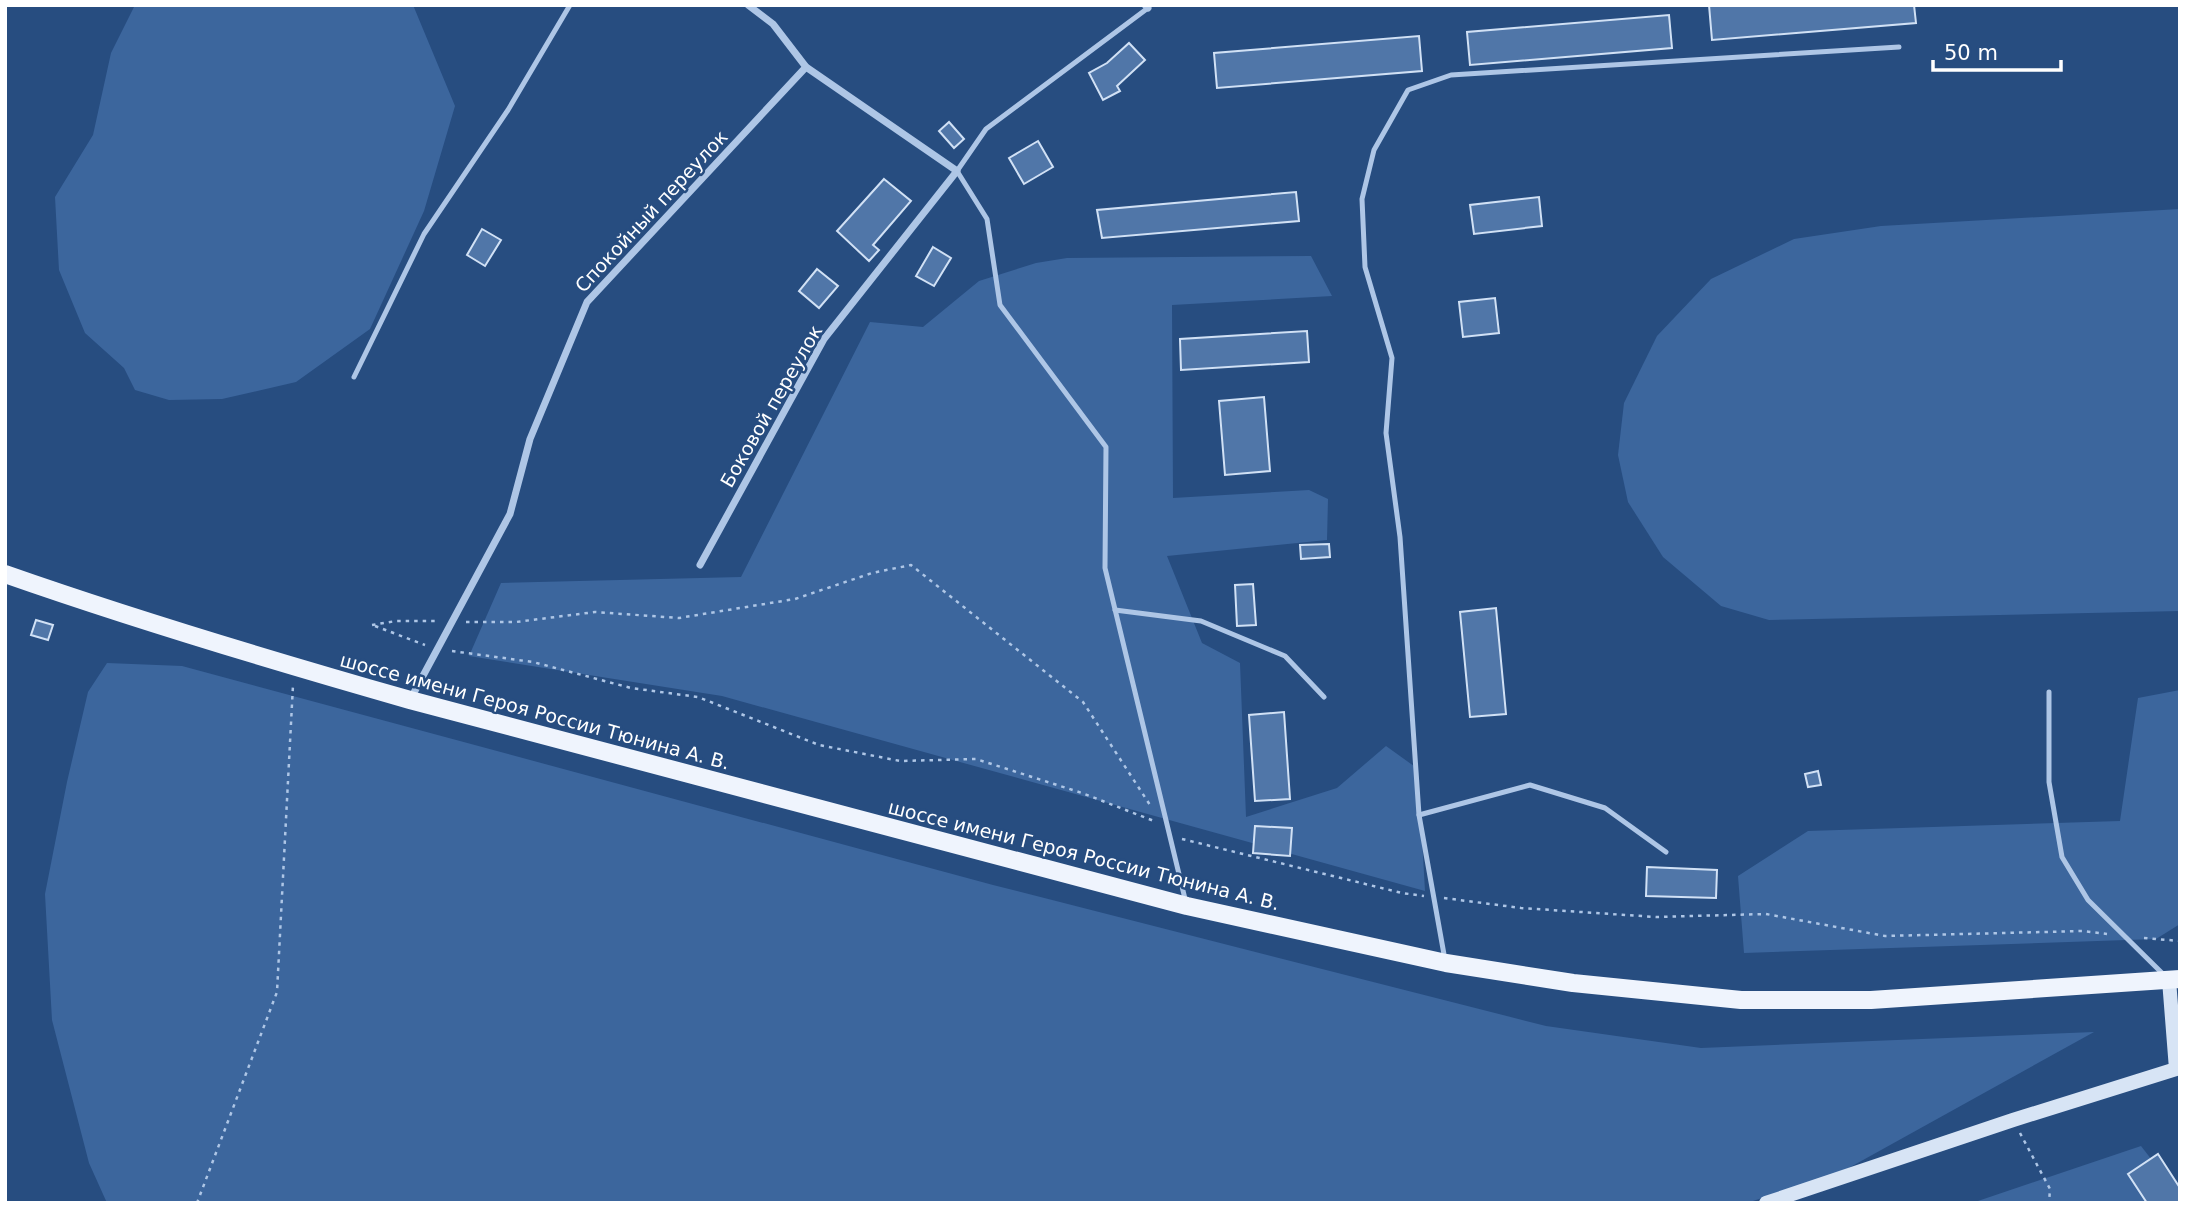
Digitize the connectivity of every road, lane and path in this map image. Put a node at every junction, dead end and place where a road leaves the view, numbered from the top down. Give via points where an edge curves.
1 (570, 5) edge
2 (748, 5) edge
3 (1146, 6) edge
4 (1899, 47) dead end
5 (806, 67) junction
6 (957, 171) junction
7 (354, 377) dead end
8 (699, 565) dead end
9 (5, 574) edge
10 (1115, 610) junction
11 (451, 621) junction
12 (436, 649) junction
13 (297, 669) junction
14 (2049, 692) dead end
15 (1324, 697) dead end
16 (410, 700) junction
17 (1419, 815) junction
18 (1170, 836) junction
19 (1666, 852) dead end
20 (1434, 897) junction
21 (1186, 906) junction
22 (2125, 936) junction
23 (2180, 941) edge
24 (1446, 963) junction
25 (2174, 980) edge
26 (2178, 1070) edge
27 (2013, 1120) junction
28 (197, 1203) edge
29 (1766, 1203) edge
30 (2049, 1203) edge

1 - 7 lane via 508,110 424,234
2 - 5 street via 773,24
3 - 6 lane via 985,129
4 - 17 lane via 1451,75 1408,90 1374,150 1362,199 1365,267 1392,358 1386,433 1400,537
5 - 6 street
5 - 11 street, Спокойный переулок via 587,302 530,439 510,514
6 - 8 street, Боковой переулок via 824,339
6 - 10 lane via 987,219 1000,305 1106,447 1105,568
9 - 13 main road, шоссе имени Героя России Тюнина А. В.
10 - 15 lane via 1201,621 1285,656
10 - 18 lane
11 - 12 street, Спокойный переулок
11 - 12 path via 372,625
11 - 12 path via 516,622 595,612 679,618 795,599 911,565 1083,702 1163,825 976,759 900,761 819,745 698,697 631,688 533,663
12 - 16 street, Спокойный переулок
13 - 16 main road, шоссе имени Героя России Тюнина А. В.
13 - 28 path via 292,687 277,992
14 - 22 lane via 2049,782 2062,857 2088,900
16 - 21 main road, шоссе имени Героя России Тюнина А. В.
17 - 19 lane via 1530,785 1605,808
17 - 20 lane
18 - 20 path
18 - 21 lane
20 - 22 path via 1656,917 1766,914 1885,936 2083,932
20 - 24 lane
21 - 24 main road, шоссе имени Героя России Тюнина А. В.
22 - 23 path
22 - 25 lane
24 - 25 main road, шоссе имени Героя России Тюнина А. В. via 1573,983 1741,1000 1871,1000
25 - 26 street
26 - 27 street
27 - 29 street
27 - 30 path via 2050,1189

